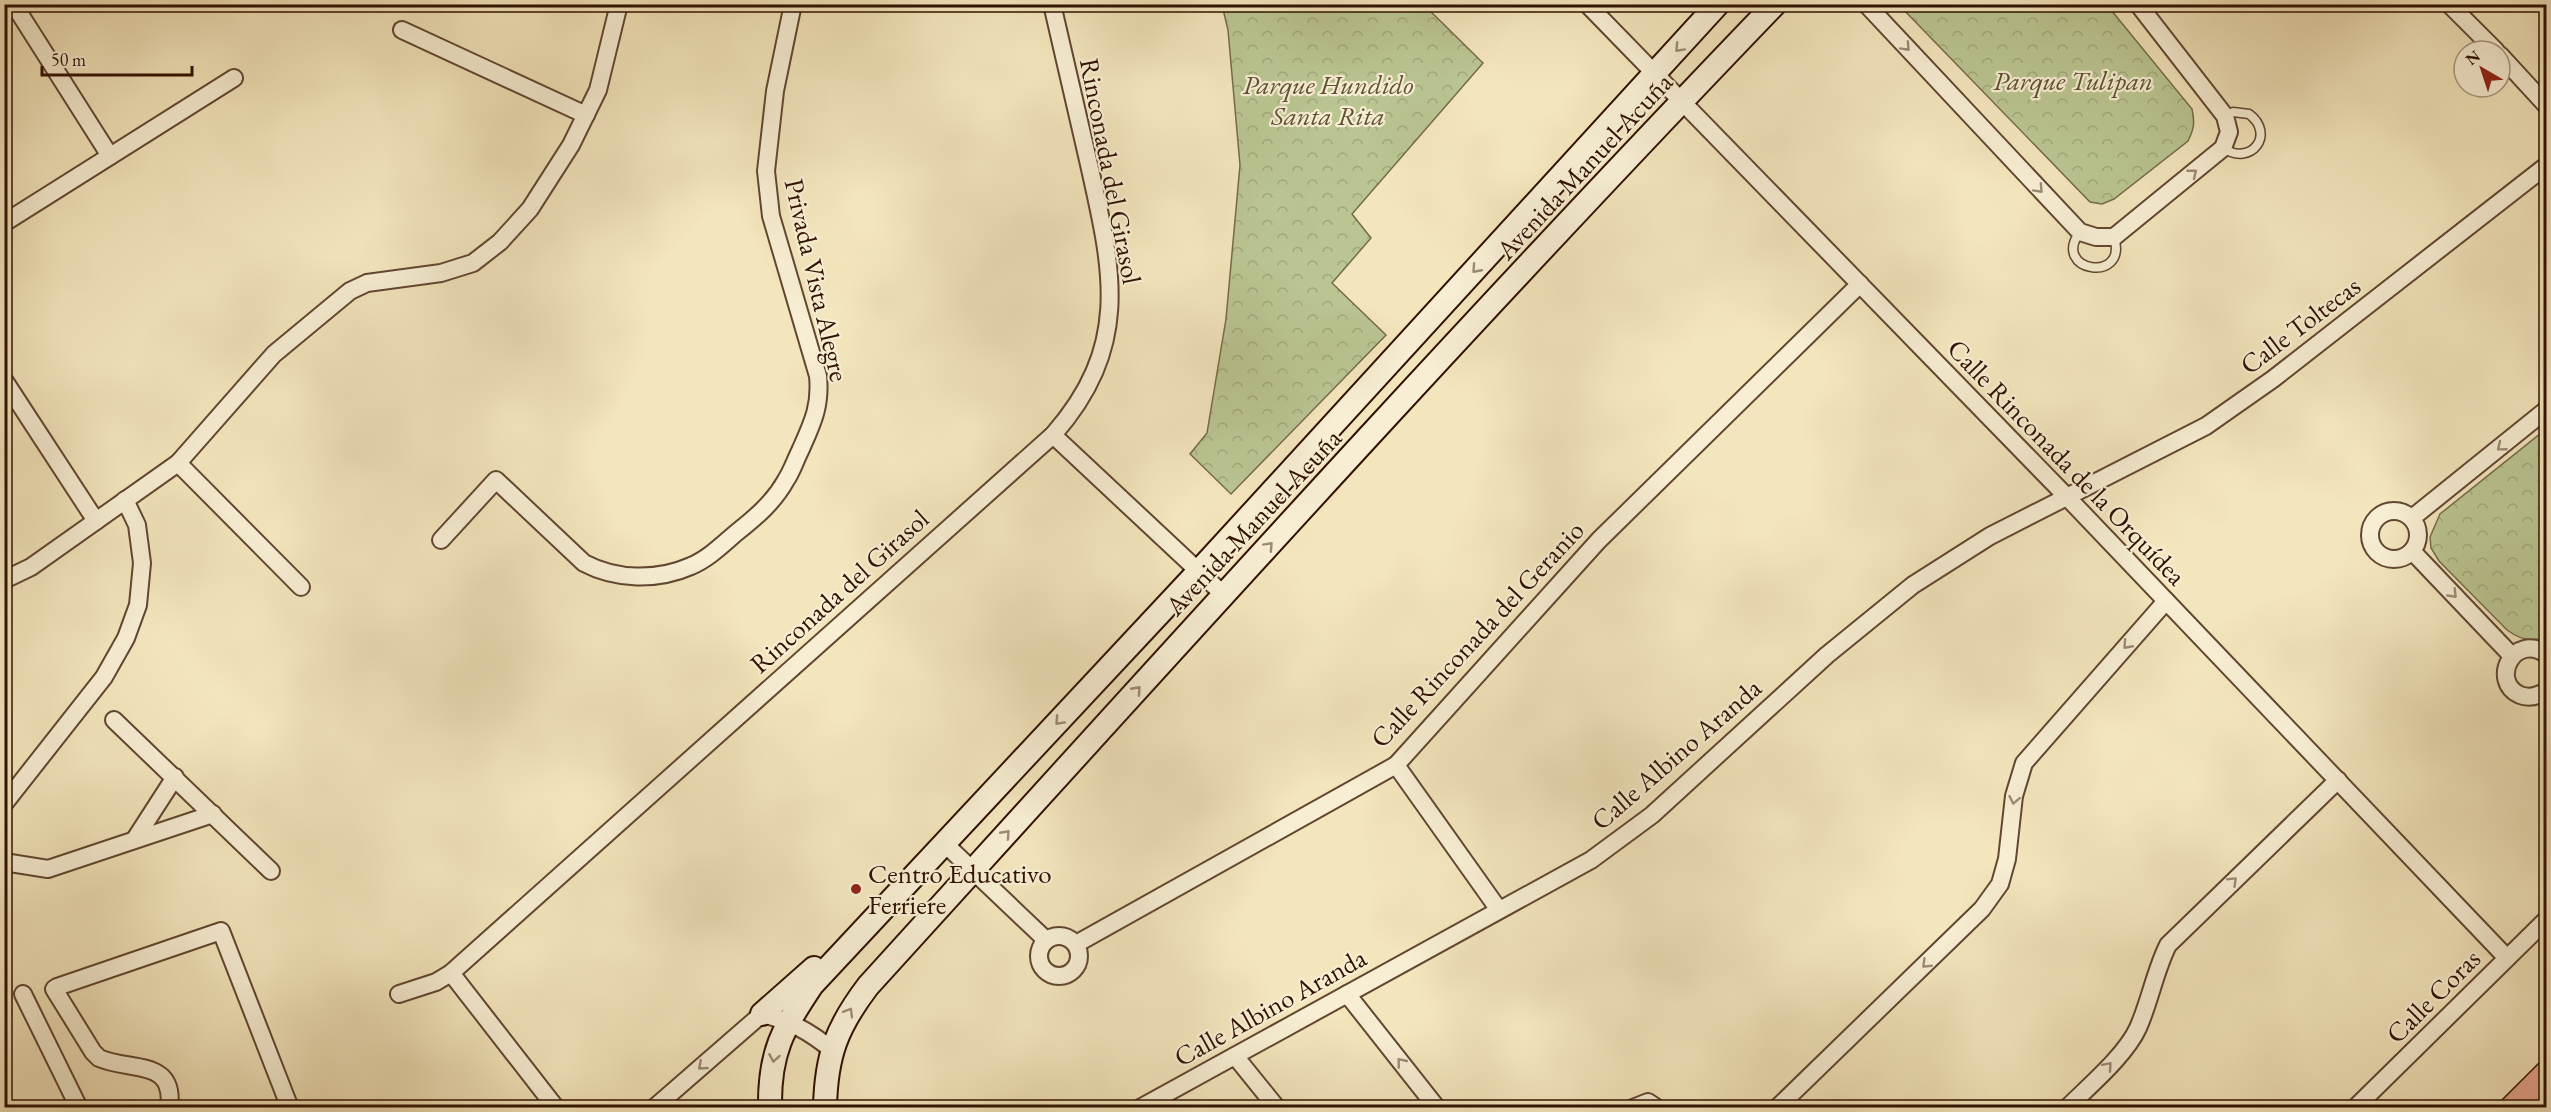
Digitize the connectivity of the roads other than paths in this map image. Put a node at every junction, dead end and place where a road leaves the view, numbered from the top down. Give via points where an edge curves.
1 (619, 4) edge
2 (793, 4) edge
3 (1052, 4) edge
4 (1587, 4) edge
5 (1718, 4) edge
6 (1775, 4) edge
7 (1866, 4) edge
8 (2139, 4) edge
9 (2449, 4) edge
10 (18, 11) dead end
11 (402, 30) dead end
12 (2484, 39) edge
13 (2512, 67) edge
14 (1655, 74) junction
15 (234, 78) dead end
16 (2544, 99) edge
17 (1682, 101) junction
18 (586, 115) junction
19 (2225, 116) junction
20 (2223, 148) junction
21 (110, 156) junction
22 (2547, 166) edge
23 (4, 224) edge
24 (2080, 232) junction
25 (2114, 237) junction
26 (1860, 284) junction
27 (4, 381) edge
28 (2547, 410) edge
29 (1053, 435) junction
30 (178, 463) junction
31 (2067, 497) junction
32 (125, 500) junction
33 (2412, 518) junction
34 (96, 521) junction
35 (441, 540) dead end
36 (2412, 551) junction
37 (1199, 571) junction
38 (4, 580) edge
39 (301, 587) dead end
40 (1224, 595) junction
41 (2166, 601) junction
42 (2547, 654) edge
43 (2512, 656) junction
44 (2547, 691) edge
45 (114, 720) dead end
46 (1396, 765) junction
47 (175, 777) junction
48 (2338, 780) junction
49 (4, 804) edge
50 (213, 814) junction
51 (135, 839) junction
52 (945, 844) junction
53 (4, 862) edge
54 (271, 871) dead end
55 (972, 871) junction
56 (881, 910) junction
57 (1499, 910) junction
58 (2547, 920) edge
59 (1046, 940) junction
60 (1076, 944) junction
61 (2507, 958) junction
62 (451, 973) junction
63 (23, 994) dead end
64 (399, 994) dead end
65 (1347, 994) junction
66 (762, 1014) junction
67 (788, 1020) junction
68 (831, 1050) junction
69 (1235, 1056) junction
70 (80, 1107) edge
71 (169, 1107) edge
72 (290, 1107) edge
73 (556, 1107) edge
74 (654, 1107) edge
75 (770, 1107) edge
76 (825, 1107) edge
77 (1140, 1107) edge
78 (1277, 1107) edge
79 (1437, 1107) edge
80 (1777, 1107) edge
81 (2067, 1107) edge
82 (2355, 1107) edge

1 - 18 street via 598,90
2 - 35 street, Privada Vista Alegre via 770,123 766,171 771,216 820,393 817,414 786,481 759,515 710,554 692,566 665,574 633,577 590,566 496,480
3 - 29 street, Rinconada del Girasol via 1111,274 1102,352 1072,413
4 - 14 street, Calle Rinconada de la Orquídea
5 -> 14 street, Avenida Manuel Acuña
6 - 17 street, Avenida Manuel Acuña
7 -> 24 street
8 - 19 street
9 - 12 street
10 - 21 street
11 - 18 street
13 - 16 street
14 - 17 street, Calle Rinconada de la Orquídea
14 -> 37 street, Avenida Manuel Acuña
15 - 21 street
17 - 26 street, Calle Rinconada de la Orquídea
40 -> 17 street, Avenida Manuel Acuña
18 - 30 street via 530,209 500,242 473,263 441,273 367,283 350,291 274,354
19 - 20 street via 2229,132
19 - 20 lane via 2233,112 2249,114 2259,123 2261,136 2254,149 2242,155
25 -> 20 street
21 - 23 street
22 - 31 street, Calle Toltecas via 2272,380 2206,426
24 - 25 street
24 - 25 lane via 2074,240 2074,251 2080,263 2091,268 2103,266 2114,256
26 - 31 street, Calle Rinconada de la Orquídea
26 - 46 street, Calle Rinconada del Geranio via 1599,540
27 - 34 street
28 -> 33 street
29 - 37 street
29 - 62 street, Rinconada del Girasol
30 - 32 street
30 - 39 street
31 - 41 street, Calle Rinconada de la Orquídea
31 - 57 street, Calle Albino Aranda via 1990,536 1913,585 1827,655 1652,815 1591,860
32 - 34 street
32 - 49 street via 137,525 142,563 138,605 126,638 104,677
33 - 36 street via 2419,534
33 - 36 street via 2402,511 2380,514 2369,535 2380,555 2402,558
34 - 38 street via 31,567
36 -> 43 street
37 - 40 street
37 -> 52 street, Avenida Manuel Acuña
55 -> 40 street, Avenida Manuel Acuña
41 - 48 street, Calle Rinconada de la Orquídea
41 -> 80 street via 2024,763 2014,796 2007,860 2000,884 1982,909
42 - 43 street via 2530,648
43 - 44 street via 2506,675 2516,693 2536,697
45 - 47 street
46 - 57 street
46 - 60 street, Calle Rinconada del Geranio
47 - 50 street
47 - 51 street
48 - 61 street, Calle Rinconada de la Orquídea
81 -> 48 street via 2107,1069 2137,1030 2168,945
50 - 51 street
50 - 54 street
51 - 53 street via 48,869
52 - 55 street
52 - 56 street, Avenida Manuel Acuña
55 - 59 street
68 -> 55 street, Avenida Manuel Acuña via 848,1012 868,986
56 - 66 street
56 - 67 street via 812,985
57 - 65 street, Calle Albino Aranda
58 - 61 street, Calle Coras
59 - 60 street via 1062,936
59 - 60 street via 1039,959 1051,975 1071,972 1079,954
61 - 82 street, Calle Coras
62 - 64 street, Rinconada del Girasol
62 - 73 street
63 - 70 street
65 - 69 street, Calle Albino Aranda
79 -> 65 street
66 - 67 street
66 -> 74 street
67 - 68 street
67 -> 75 street via 776,1047 769,1083
68 - 76 street, Avenida Manuel Acuña via 825,1075
69 - 77 street, Calle Albino Aranda
69 - 78 street
71 - 72 street via 171,1093 161,1076 151,1069 99,1058 93,1052 54,989 221,931

